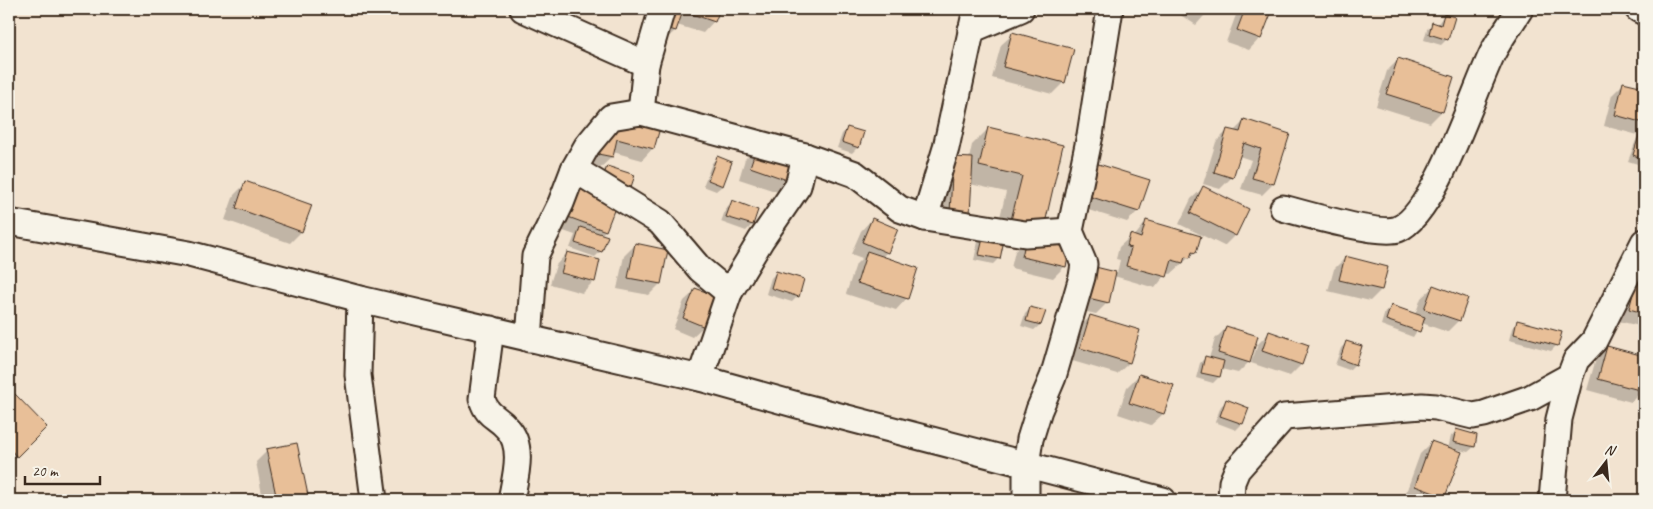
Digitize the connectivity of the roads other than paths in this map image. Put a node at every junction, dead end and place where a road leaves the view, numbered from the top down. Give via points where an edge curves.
1 (523, 9) edge
2 (662, 9) edge
3 (1021, 9) edge
4 (1110, 9) edge
5 (1520, 9) edge
6 (1638, 9) edge
7 (1644, 12) edge
8 (974, 19) edge
9 (646, 64) junction
10 (641, 112) junction
11 (805, 156) junction
12 (574, 169) junction
13 (1283, 208) dead end
14 (925, 218) junction
15 (9, 222) edge
16 (1070, 231) junction
17 (1644, 242) edge
18 (730, 293) junction
19 (360, 299) junction
20 (491, 328) junction
21 (529, 339) junction
22 (1570, 376) junction
23 (700, 378) junction
24 (1026, 465) junction
25 (374, 500) edge
26 (511, 500) edge
27 (1026, 500) edge
28 (1163, 500) edge
29 (1231, 500) edge
30 (1552, 500) edge

1 - 9 street
2 - 9 street
3 - 8 street
4 - 16 street
5 - 13 street via 1493,53 1436,186 1414,220 1397,230 1375,230
6 - 7 street
8 - 14 street via 946,148
9 - 10 street
10 - 11 street
10 - 12 street via 611,117 587,146
11 - 14 street via 855,174 900,209
11 - 18 street via 798,186 760,240
12 - 18 street via 660,222 700,269
12 - 21 street via 535,256
14 - 16 street via 1025,234
15 - 19 street via 188,254
16 - 24 street via 1084,264 1082,277 1053,377 1037,417
17 - 22 street via 1594,341 1576,360
18 - 23 street
19 - 20 street
19 - 25 street via 358,375
20 - 21 street
20 - 26 street via 482,399 485,409 492,418 506,426 516,444
21 - 23 street
22 - 29 street via 1530,398 1473,416 1422,406 1284,418 1237,470 1232,482
22 - 30 street via 1558,419
23 - 24 street
24 - 27 street
24 - 28 street

